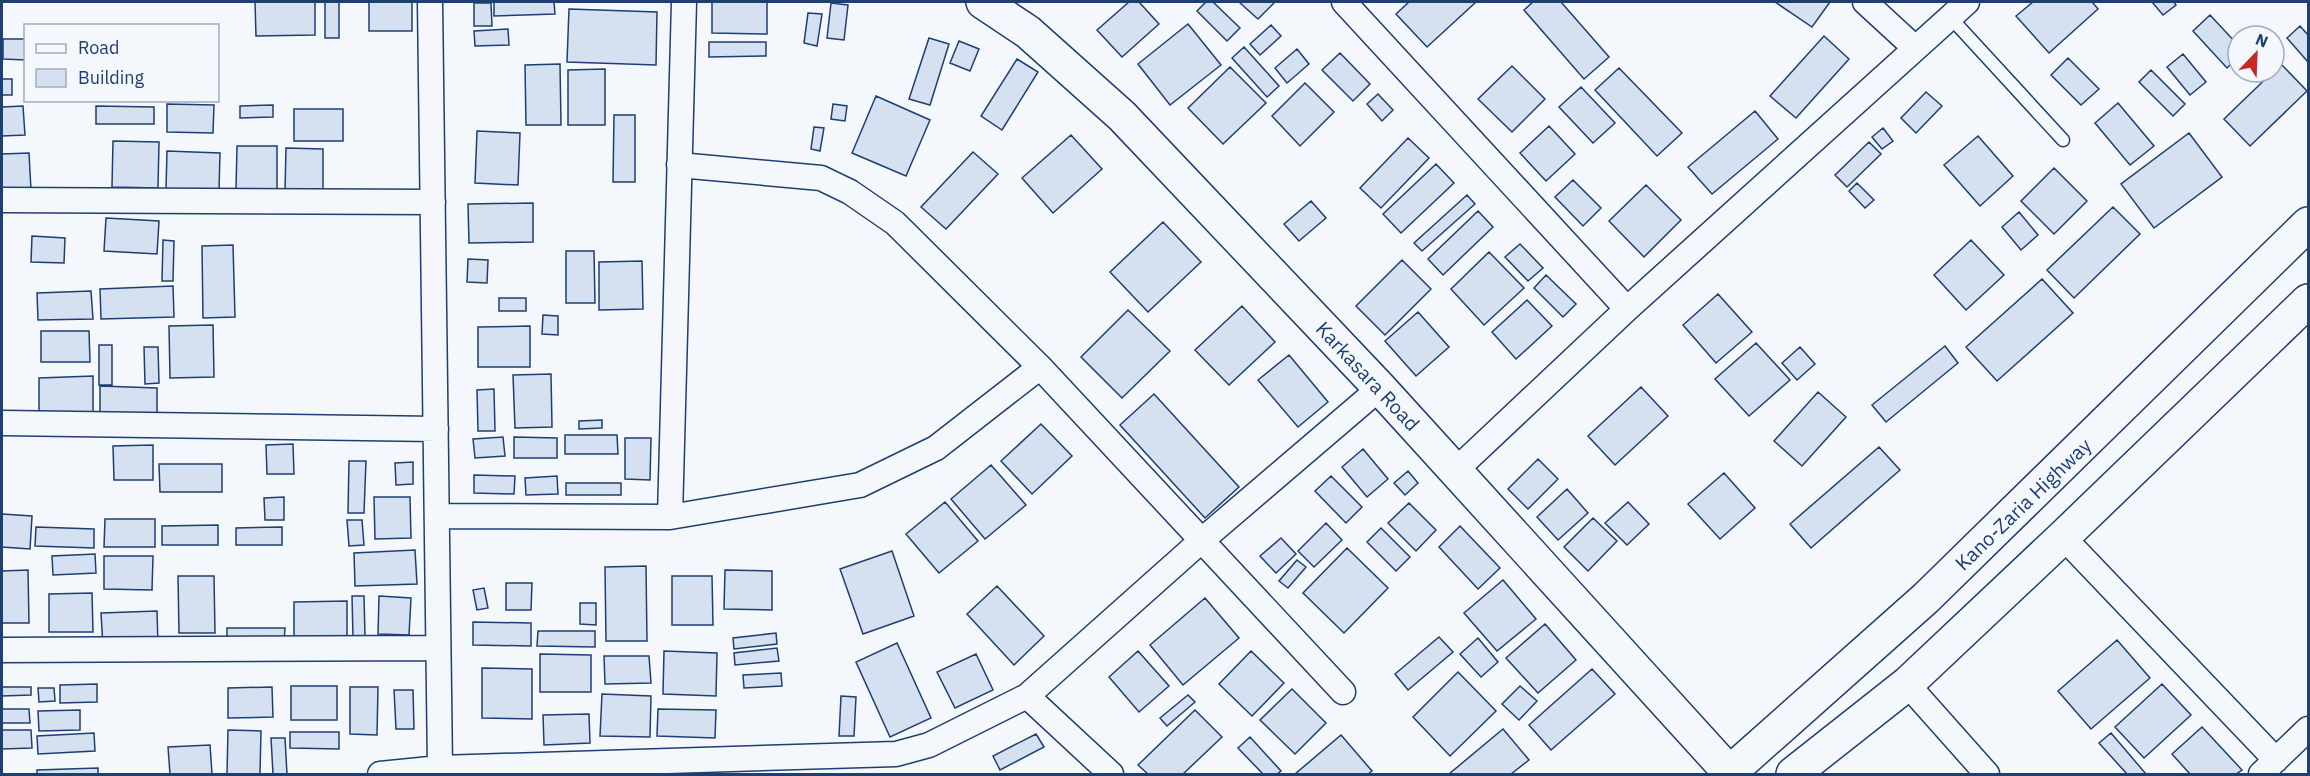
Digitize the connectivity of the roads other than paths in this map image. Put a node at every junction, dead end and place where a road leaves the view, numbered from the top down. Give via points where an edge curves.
1 (430, 2) edge
2 (684, 2) edge
3 (983, 2) edge
4 (1344, 2) edge
5 (1865, 2) edge
6 (1959, 9) edge
7 (1915, 48) junction
8 (2063, 140) dead end
9 (679, 165) junction
10 (2, 200) edge
11 (433, 202) junction
12 (2308, 224) edge
13 (2308, 301) edge
14 (1627, 309) junction
15 (1040, 367) junction
16 (1380, 388) junction
17 (2, 423) edge
18 (436, 429) junction
19 (1456, 470) junction
20 (437, 516) junction
21 (670, 517) junction
22 (2063, 537) junction
23 (1201, 541) junction
24 (438, 648) junction
25 (2, 650) edge
26 (1906, 684) junction
27 (1343, 692) dead end
28 (1027, 696) junction
29 (2308, 729) edge
30 (2268, 767) edge
31 (440, 768) junction
32 (380, 774) edge
33 (1111, 774) edge
34 (1729, 774) edge
35 (1793, 774) edge
36 (1987, 774) edge

1 - 11 street
2 - 9 street
3 - 16 main road, Karkasara Road via 1028,32 1122,116
4 - 14 street
5 - 7 street
6 - 7 street
6 - 8 lane
7 - 14 street
9 - 15 street via 821,178 850,192 895,223
9 - 21 street
10 - 11 street
11 - 18 street
12 - 34 main road, Kano-Zaria Highway via 1926,598
13 - 22 main road
14 - 19 street
15 - 21 street via 936,448 860,485
15 - 23 street
16 - 19 main road, Karkasara Road
16 - 23 street
17 - 18 street
18 - 20 street
19 - 34 main road, Karkasara Road
20 - 21 street
20 - 24 street
22 - 26 main road
22 - 30 street
23 - 27 street
23 - 28 street
24 - 25 street
24 - 31 street
26 - 35 main road
26 - 36 street
28 - 31 street via 929,745 896,754
28 - 33 street
29 - 30 street
31 - 32 street

